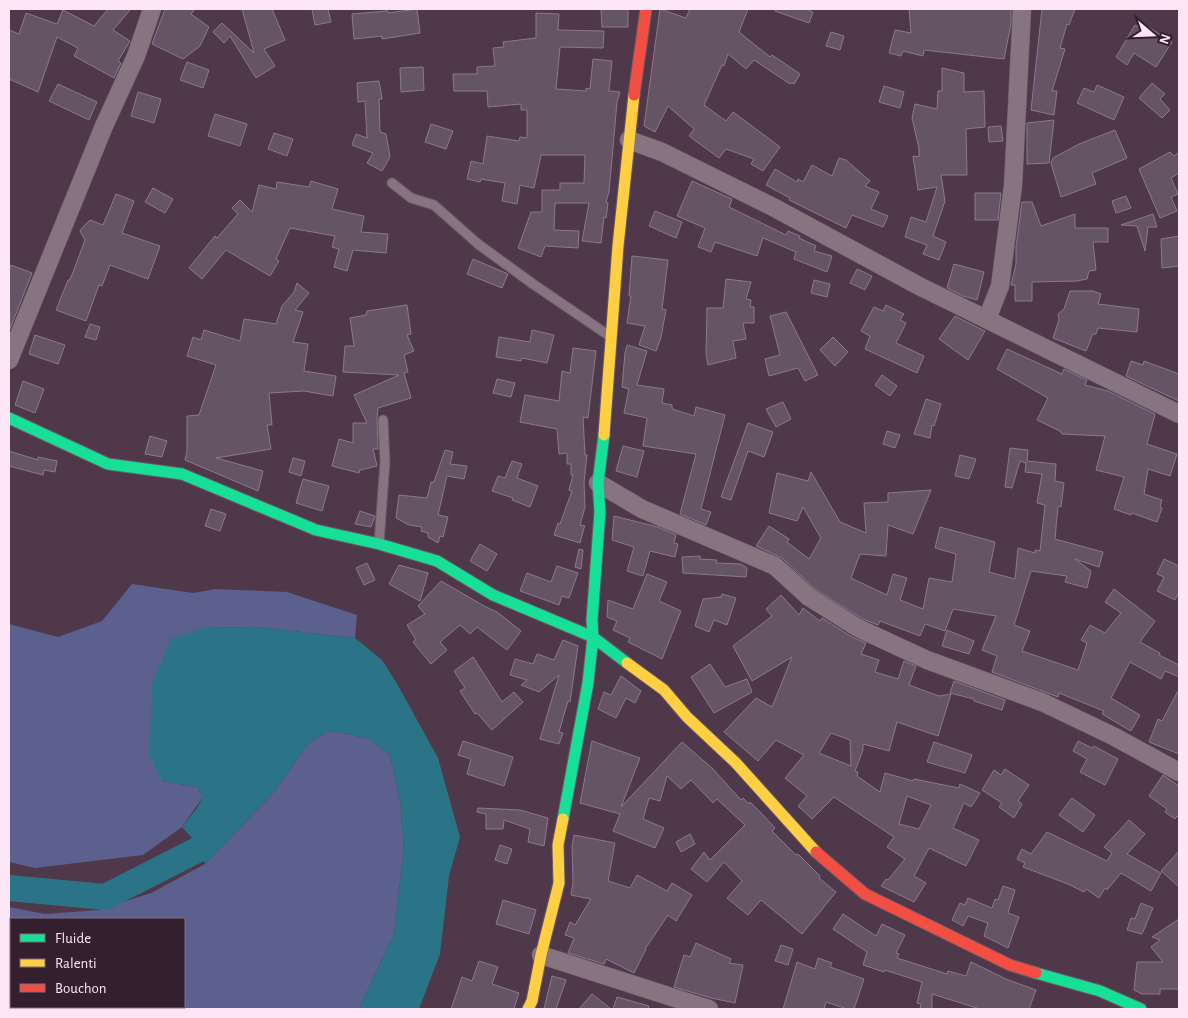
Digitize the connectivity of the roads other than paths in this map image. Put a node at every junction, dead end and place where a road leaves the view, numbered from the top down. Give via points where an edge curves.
1 (152, 9) edge
2 (646, 9) edge
3 (1022, 9) edge
4 (629, 140) junction
5 (392, 184) dead end
6 (987, 319) junction
7 (610, 336) junction
8 (9, 360) edge
9 (1179, 414) edge
10 (9, 418) edge
11 (383, 420) dead end
12 (598, 483) junction
13 (379, 544) junction
14 (593, 637) junction
15 (1179, 772) edge
16 (540, 955) junction
17 (528, 1009) edge
18 (709, 1009) edge
19 (1141, 1009) edge

1 - 8 street via 136,56 104,126
2 - 4 street
3 - 6 street via 1013,186 1000,286
4 - 6 street via 662,152 773,207
4 - 7 street
5 - 7 lane via 411,198 434,206 486,250
6 - 9 street
7 - 12 street
10 - 13 street via 108,464 182,474 316,530
11 - 13 lane via 386,462
12 - 14 street via 600,512
12 - 15 street via 642,509 774,566 809,597 858,628 927,660 1042,702
13 - 14 street via 437,561 493,596
14 - 16 street via 588,683 558,845 559,883
14 - 19 street via 664,690 822,858 864,894 1010,965 1100,991
16 - 17 street
16 - 18 street

